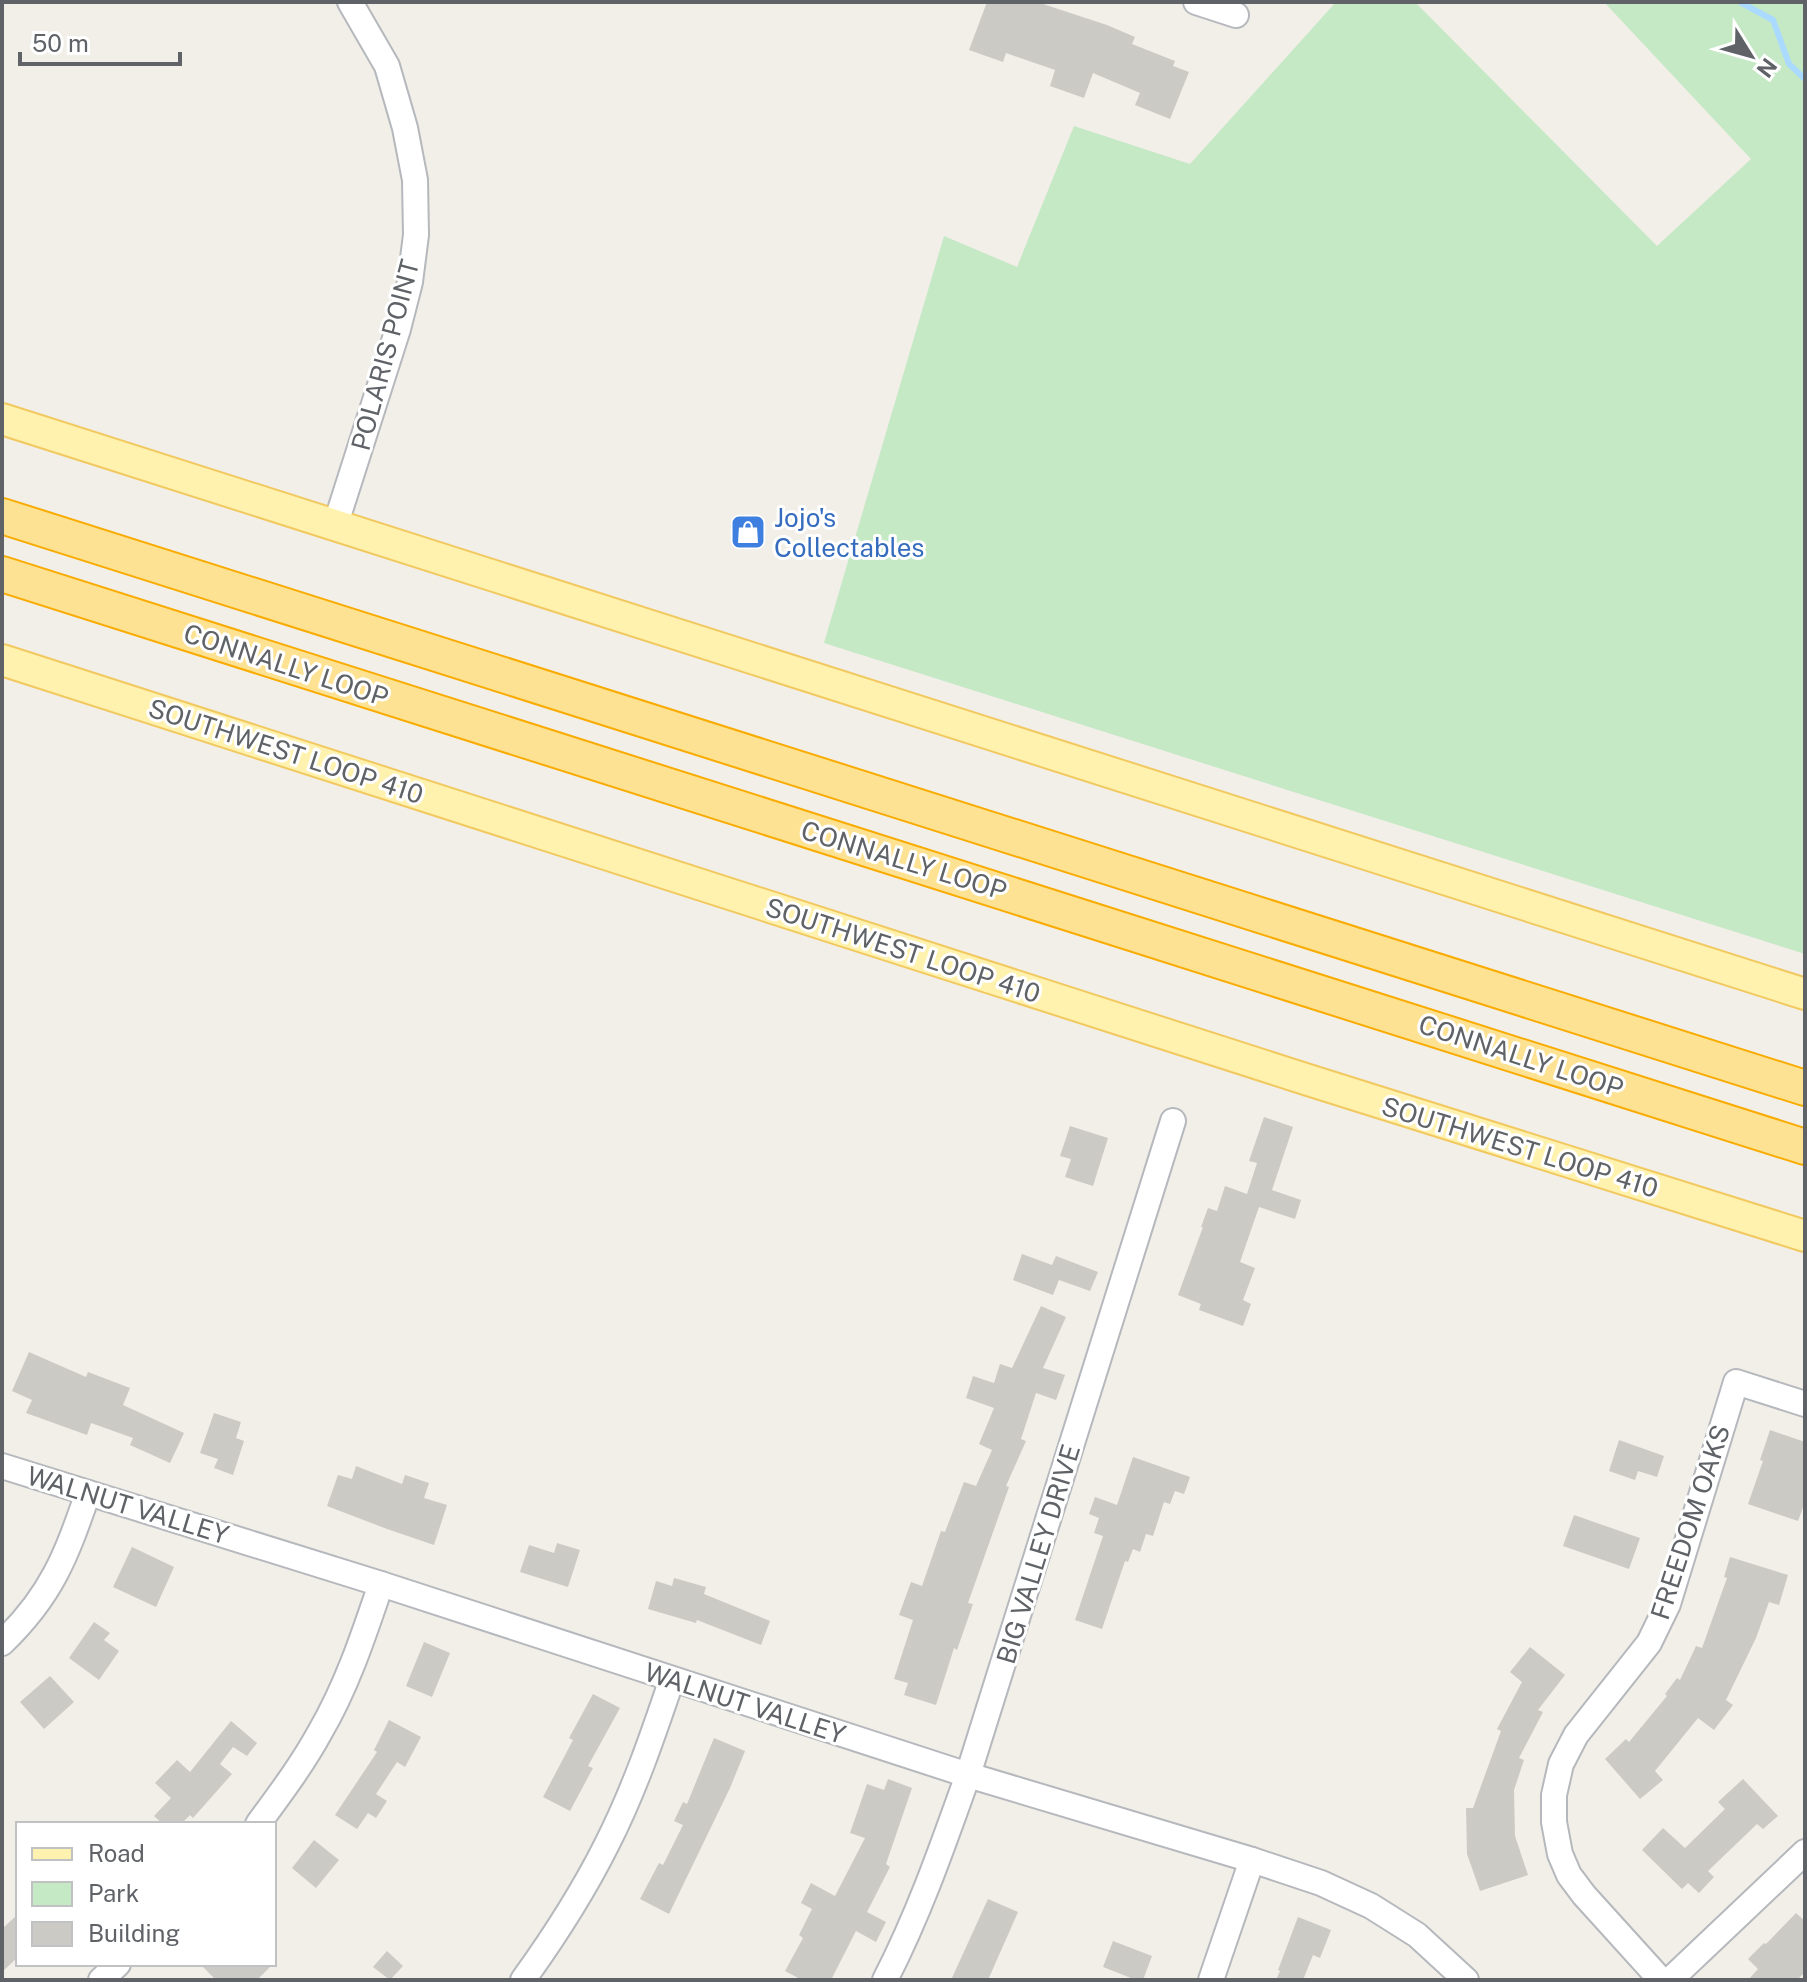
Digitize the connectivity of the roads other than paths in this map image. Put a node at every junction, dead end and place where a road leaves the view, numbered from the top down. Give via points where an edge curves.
1 (350, 2) edge
2 (1196, 2) edge
3 (1236, 15) dead end
4 (2, 419) edge
5 (2, 516) edge
6 (335, 526) junction
7 (2, 574) edge
8 (2, 660) edge
9 (1805, 994) edge
10 (1805, 1088) edge
11 (1173, 1121) dead end
12 (1805, 1147) edge
13 (1805, 1236) edge
14 (1805, 1404) edge
15 (2, 1466) edge
16 (88, 1493) junction
17 (381, 1584) junction
18 (2, 1643) edge
19 (672, 1679) junction
20 (968, 1775) junction
21 (260, 1822) edge
22 (1805, 1852) edge
23 (1252, 1860) junction
24 (116, 1966) edge
25 (101, 1980) edge
26 (523, 1980) edge
27 (885, 1980) edge
28 (1211, 1980) edge
29 (1466, 1980) edge
30 (1661, 1980) edge
31 (1670, 1980) edge

1 - 6 street, POLARIS POINT via 391,78 415,180 416,235 398,329
2 - 3 street
4 - 6 main road
5 - 10 highway, CONNALLY LOOP
6 - 9 main road
7 - 12 highway, CONNALLY LOOP
8 - 13 main road, SOUTHWEST LOOP 410
11 - 20 street, BIG VALLEY DRIVE
14 - 30 street, FREEDOM OAKS via 1736,1382 1668,1604 1649,1643 1576,1735 1561,1764 1554,1822 1569,1875
15 - 16 street, WALNUT VALLEY
16 - 17 street, WALNUT VALLEY
16 - 18 street via 55,1577
17 - 19 street, WALNUT VALLEY
17 - 21 street via 322,1730
19 - 20 street, WALNUT VALLEY
19 - 26 street via 608,1844 559,1930
20 - 23 street, WALNUT VALLEY
20 - 27 street, BIG VALLEY DRIVE via 930,1880
22 - 31 street
23 - 28 street
23 - 29 street, WALNUT VALLEY via 1371,1906 1417,1935
24 - 25 street

